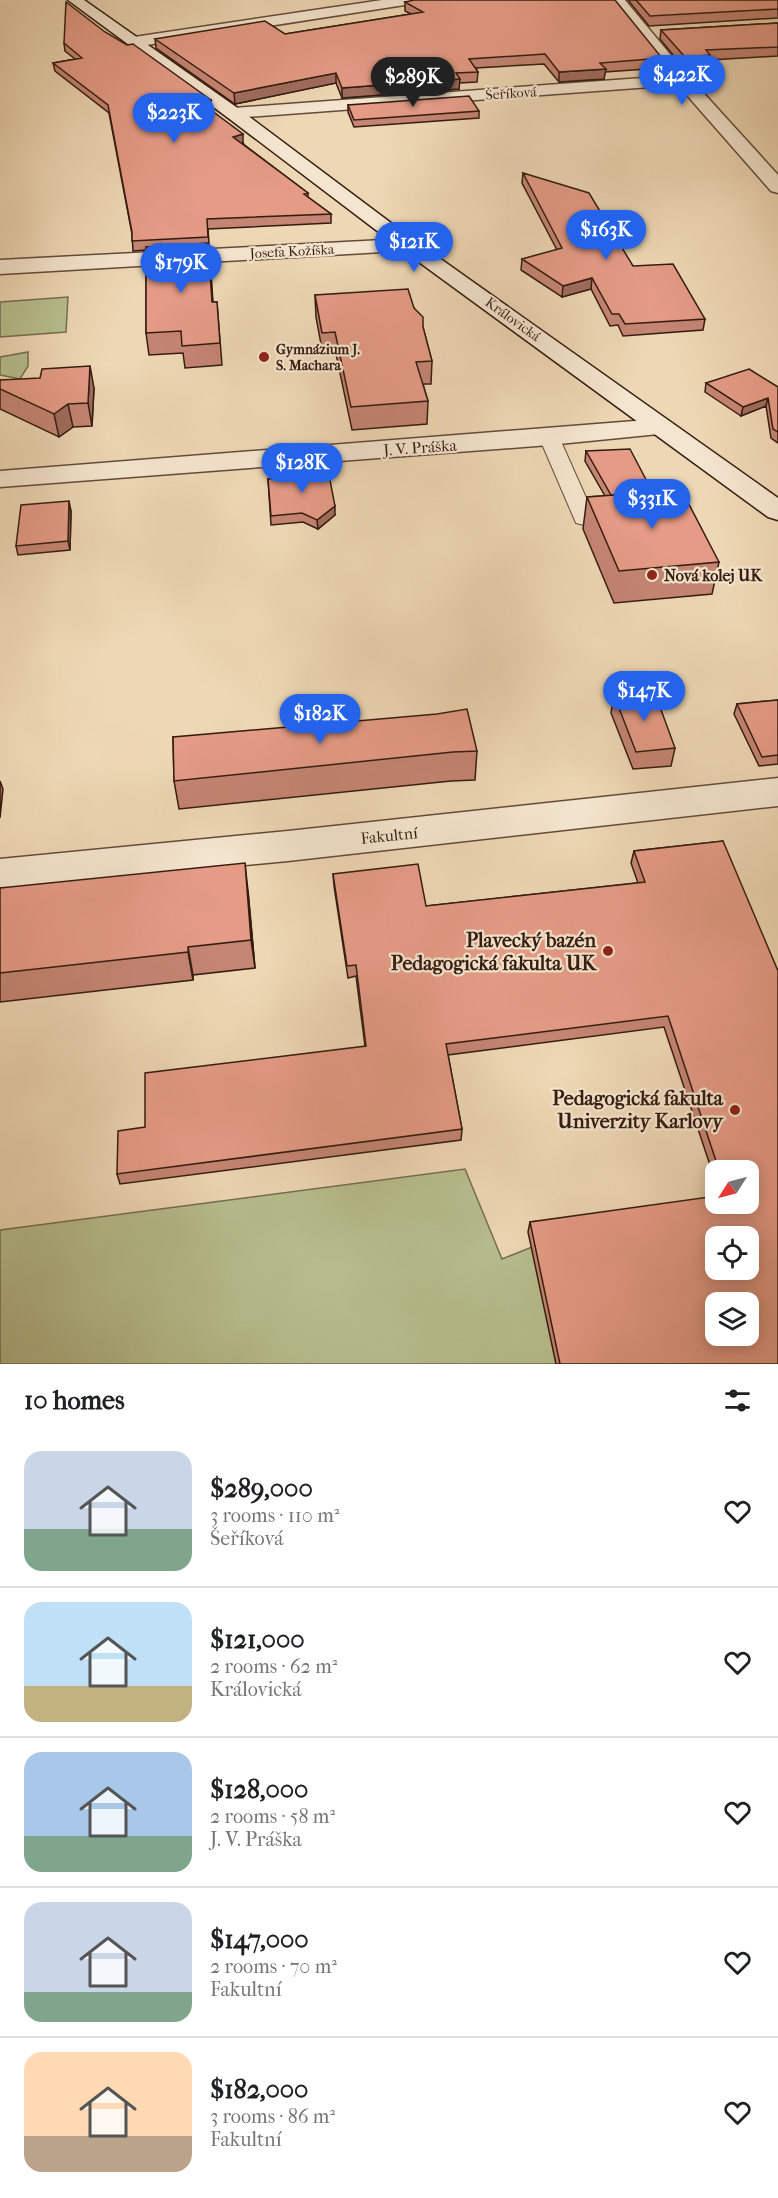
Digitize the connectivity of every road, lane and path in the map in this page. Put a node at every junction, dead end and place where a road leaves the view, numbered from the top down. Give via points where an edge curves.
1 (75, 0) edge
2 (411, 0) edge
3 (617, 0) edge
4 (666, 32) edge
5 (643, 33) junction
6 (134, 42) junction
7 (682, 80) junction
8 (233, 113) junction
9 (778, 187) edge
10 (404, 242) junction
11 (0, 267) edge
12 (660, 427) junction
13 (549, 438) junction
14 (0, 479) edge
15 (778, 511) edge
16 (637, 514) edge
17 (778, 792) edge
18 (0, 874) edge

1 - 6 street, Královická
2 - 6 street
3 - 5 street
4 - 5 street
5 - 7 street
6 - 8 street, Královická
7 - 8 street, Šeříková
7 - 9 street
8 - 10 street, Královická
10 - 11 street, Josefa Kožíška
10 - 12 street, Královická
12 - 13 street, J. V. Práška
12 - 15 street, Královická
13 - 14 street, J. V. Práška
13 - 16 lane via 584,518
17 - 18 street, Fakultní

